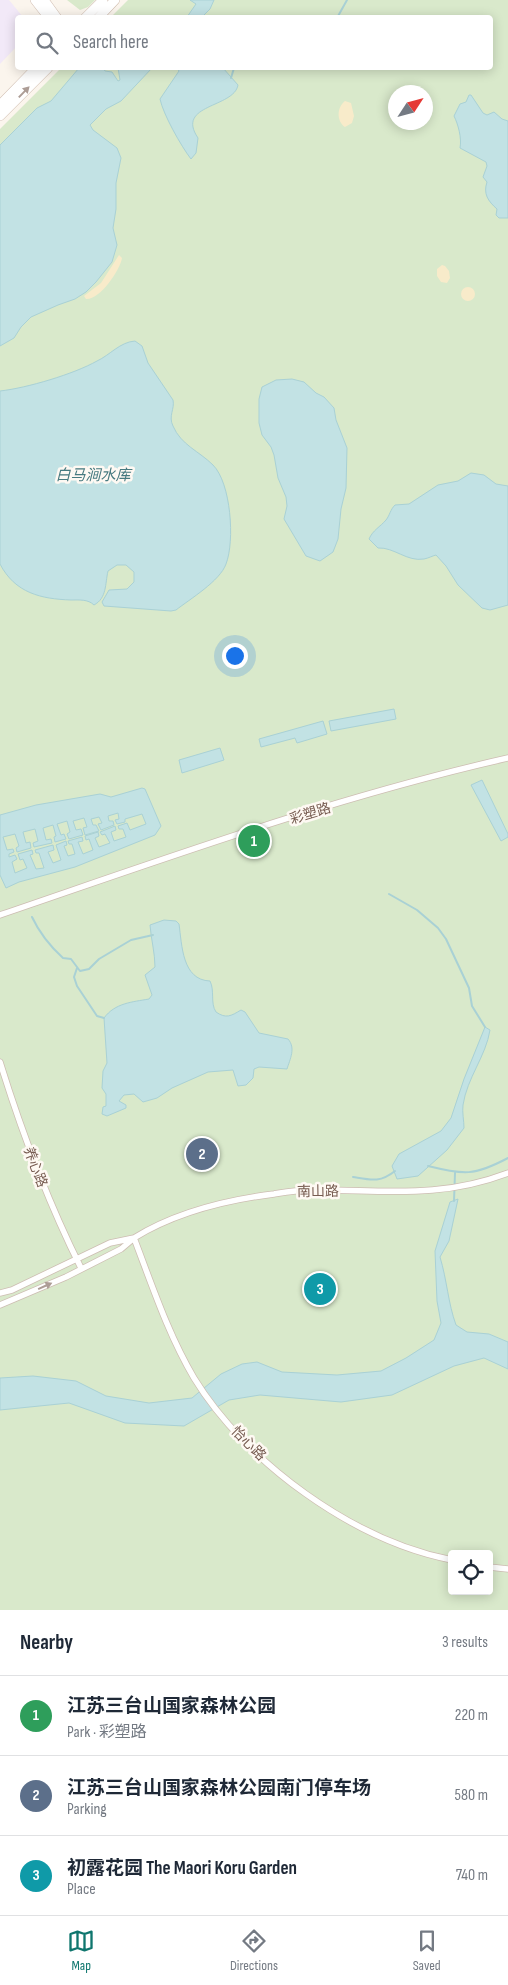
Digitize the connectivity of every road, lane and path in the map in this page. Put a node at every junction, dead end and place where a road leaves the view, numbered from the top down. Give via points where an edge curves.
1 (35, 0) edge
2 (44, 0) edge
3 (103, 0) edge
4 (115, 0) edge
5 (47, 15) edge
6 (55, 15) edge
7 (88, 15) edge
8 (101, 15) edge
9 (34, 70) edge
10 (46, 70) edge
11 (0, 105) edge
12 (0, 116) edge
13 (508, 758) edge
14 (0, 915) edge
15 (0, 1062) edge
16 (508, 1172) edge
17 (134, 1238) junction
18 (76, 1259) junction
19 (81, 1268) junction
20 (0, 1293) edge
21 (0, 1305) edge
22 (448, 1559) edge
23 (493, 1567) edge
24 (508, 1569) edge

1 - 5 main road
2 - 6 main road
3 - 7 main road
4 - 8 main road
9 - 11 main road
12 -> 10 main road
13 - 14 street, 彩塑路 via 383,790 268,825
15 - 18 street, 养心路 via 55,1215
16 - 17 street, 南山路 via 450,1189 403,1193 306,1190 237,1198 156,1225
17 - 18 street, 南山路 via 110,1243
17 - 19 street, 南山路 via 121,1249
17 - 22 street, 怡心路 via 169,1328 199,1384 246,1442 285,1479 332,1512 383,1538
18 - 19 street, 养心路
18 - 20 street, 南山路
21 -> 19 street, 南山路
23 - 24 street

